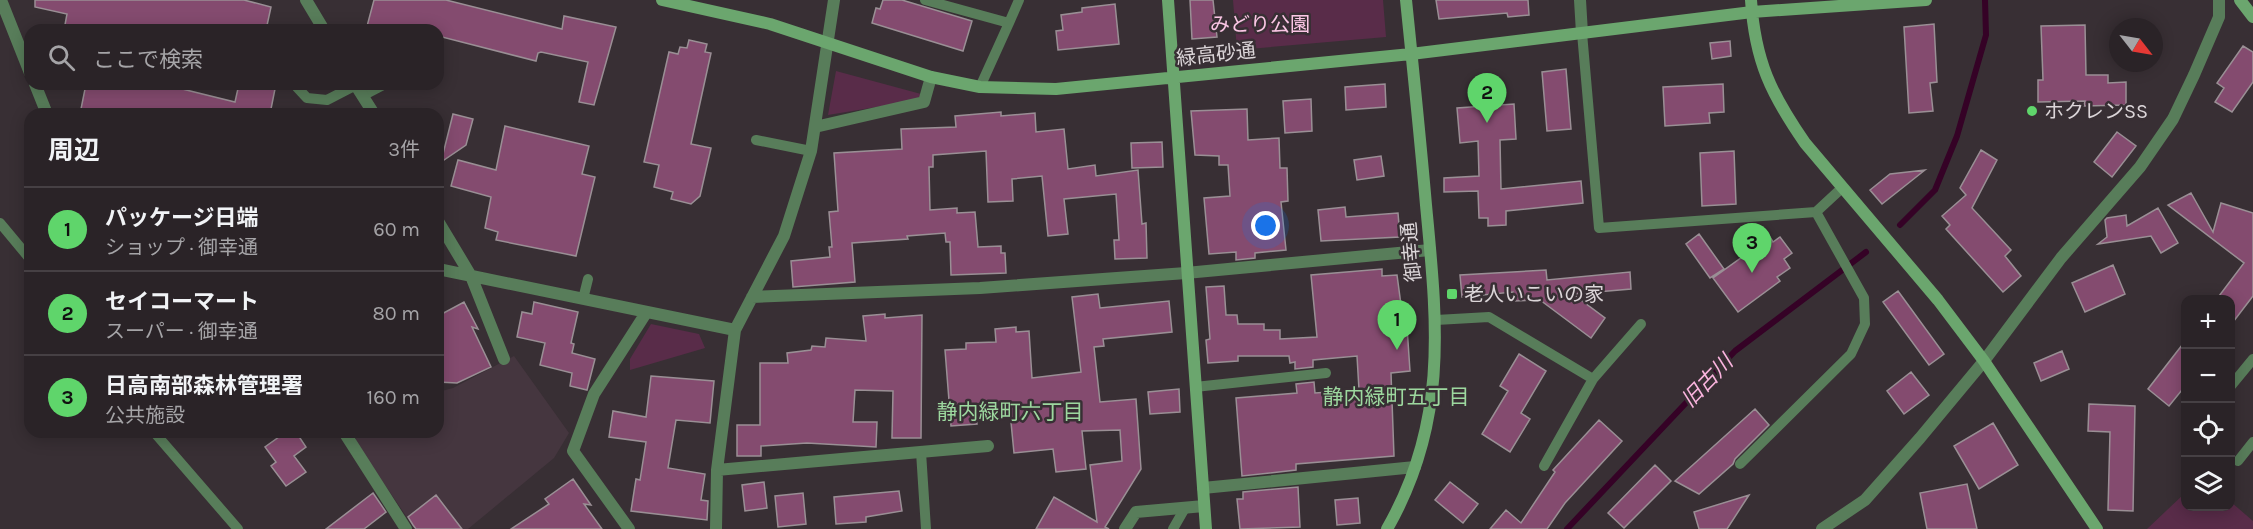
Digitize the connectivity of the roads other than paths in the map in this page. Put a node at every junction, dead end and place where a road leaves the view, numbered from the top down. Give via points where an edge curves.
1 (0, 0) edge
2 (306, 0) edge
3 (662, 0) edge
4 (834, 0) edge
5 (925, 0) edge
6 (1019, 0) edge
7 (1168, 0) edge
8 (1406, 0) edge
9 (1580, 0) edge
10 (1896, 0) edge
11 (1926, 0) edge
12 (2219, 0) edge
13 (2240, 0) edge
14 (1751, 6) edge
15 (2253, 17) edge
16 (1009, 23) junction
17 (320, 24) edge
18 (1582, 33) junction
19 (829, 43) junction
20 (1411, 54) junction
21 (24, 58) edge
22 (931, 77) junction
23 (1174, 78) junction
24 (980, 87) junction
25 (37, 90) edge
26 (300, 90) edge
27 (353, 90) edge
28 (359, 90) edge
29 (45, 108) edge
30 (370, 108) edge
31 (815, 127) junction
32 (756, 141) dead end
33 (811, 151) junction
34 (1843, 187) junction
35 (1816, 212) junction
36 (0, 223) edge
37 (444, 231) edge
38 (1430, 250) junction
39 (24, 252) edge
40 (444, 269) edge
41 (1186, 273) junction
42 (471, 276) junction
43 (588, 279) dead end
44 (752, 297) junction
45 (583, 299) junction
46 (646, 313) junction
47 (1436, 320) junction
48 (1641, 324) dead end
49 (735, 330) junction
50 (504, 359) dead end
51 (2253, 359) edge
52 (1984, 361) junction
53 (1326, 373) dead end
54 (1593, 379) junction
55 (2235, 381) edge
56 (1195, 387) junction
57 (159, 438) edge
58 (348, 438) edge
59 (2253, 442) edge
60 (988, 446) dead end
61 (921, 452) junction
62 (2238, 460) dead end
63 (1740, 464) dead end
64 (1544, 466) dead end
65 (1415, 467) junction
66 (717, 470) junction
67 (1203, 488) junction
68 (1204, 506) junction
69 (1185, 508) junction
70 (238, 529) edge
71 (406, 529) edge
72 (629, 529) edge
73 (716, 529) edge
74 (926, 529) edge
75 (1125, 529) edge
76 (1173, 529) edge
77 (1206, 529) edge
78 (1387, 529) edge
79 (1822, 529) edge
80 (2097, 529) edge

1 - 21 street
2 - 17 street
3 - 19 street, 緑高砂通 via 770,24
4 - 19 street
5 - 16 lane
6 - 16 lane
7 - 23 street
8 - 20 street, 御幸通
9 - 18 street
10 - 11 street, 緑高砂通
10 - 14 street, 緑高砂通
12 - 52 street via 2218,17 2173,119
13 - 15 street
14 - 18 street, 緑高砂通
14 - 34 street via 1758,53 1770,87 1805,143
16 - 24 lane
18 - 20 street, 緑高砂通
18 - 35 lane via 1599,228
19 - 22 street, 緑高砂通
19 - 31 street
20 - 23 street, 緑高砂通
20 - 38 street, 御幸通
22 - 24 street, 緑高砂通
22 - 31 street via 924,102
23 - 24 street, 緑高砂通 via 1056,89
23 - 41 street
25 - 29 street
26 - 27 lane via 307,98 327,100
28 - 30 street
31 - 33 street
32 - 33 lane
33 - 44 street via 784,236
34 - 35 lane
34 - 52 street via 1917,273
35 - 63 lane via 1864,298 1865,324 1851,354
36 - 39 lane
37 - 42 street
38 - 41 street
38 - 47 street, 御幸通
40 - 42 street
41 - 44 street via 980,288
41 - 56 street
42 - 45 street
42 - 50 street
43 - 45 lane
44 - 49 street
45 - 46 street
46 - 49 street
46 - 72 street via 594,394 573,451
47 - 54 lane via 1489,317
47 - 65 street, 御幸通 via 1435,377
48 - 54 lane
49 - 66 street
51 - 55 lane
52 - 79 street via 1865,500
52 - 80 street
53 - 56 lane
54 - 64 lane
56 - 67 street
57 - 70 lane
58 - 71 street
59 - 62 lane
60 - 61 street
61 - 66 street
61 - 74 lane
65 - 67 street
65 - 78 street, 御幸通
66 - 73 street
67 - 68 street
68 - 69 street
68 - 77 street
69 - 75 street via 1136,512
69 - 76 lane

